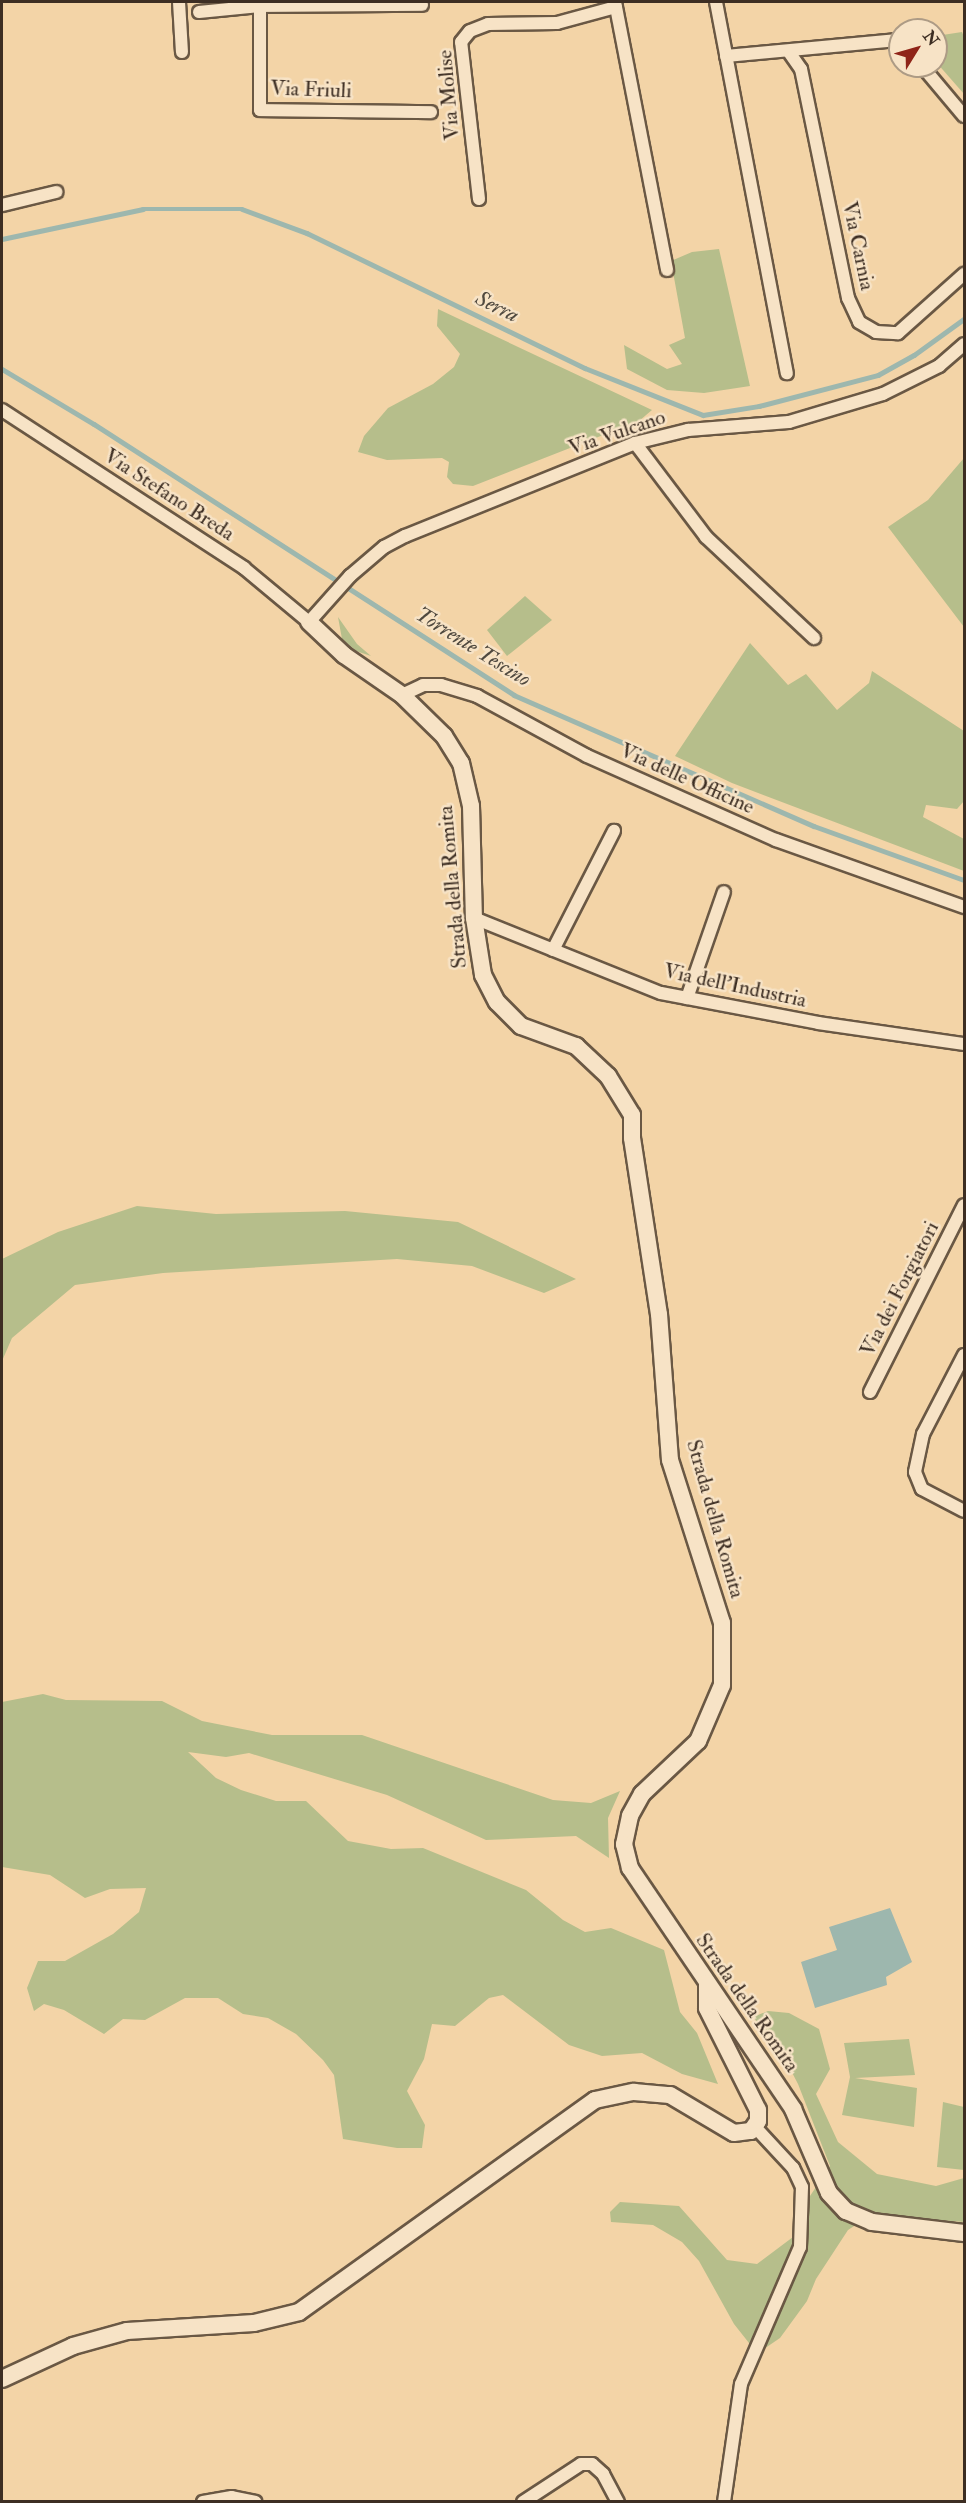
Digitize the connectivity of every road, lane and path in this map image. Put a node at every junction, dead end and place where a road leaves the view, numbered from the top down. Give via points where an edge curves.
1 (179, 2) edge
2 (716, 2) edge
3 (260, 4) edge
4 (616, 4) edge
5 (422, 5) dead end
6 (199, 12) dead end
7 (888, 41) edge
8 (182, 52) dead end
9 (789, 52) junction
10 (726, 56) junction
11 (932, 78) edge
12 (430, 112) dead end
13 (964, 116) edge
14 (56, 192) dead end
15 (479, 199) dead end
16 (2, 205) edge
17 (667, 270) dead end
18 (964, 274) edge
19 (964, 345) edge
20 (787, 373) dead end
21 (2, 410) edge
22 (635, 443) junction
23 (309, 622) junction
24 (814, 638) dead end
25 (402, 695) junction
26 (614, 831) dead end
27 (724, 892) dead end
28 (964, 907) edge
29 (474, 918) junction
30 (553, 950) junction
31 (687, 999) junction
32 (964, 1044) edge
33 (964, 1205) edge
34 (964, 1355) edge
35 (870, 1392) dead end
36 (964, 1511) edge
37 (707, 1983) junction
38 (755, 2127) junction
39 (964, 2233) edge
40 (2, 2379) edge
41 (203, 2502) edge
42 (255, 2502) edge
43 (523, 2502) edge
44 (618, 2502) edge
45 (724, 2502) edge

1 - 8 street
2 - 10 street
3 - 5 street
3 - 6 street
3 - 12 street, Via Friuli via 260,110
4 - 15 street, Via Molise via 557,23 488,24 470,31 461,42
4 - 17 street, Via Molise
7 - 9 street
9 - 10 street
9 - 18 street, Via Carnia via 801,69 848,298 859,322 876,332 898,333
10 - 20 street
11 - 13 street
14 - 16 street
19 - 22 street, Via Vulcano via 939,366 883,394 789,422 688,430
21 - 23 street, Via Stefano Breda via 244,568
22 - 23 street, Via Vulcano via 384,547 325,600
22 - 24 street via 706,537
23 - 25 street, Strada della Romita via 345,655
25 - 28 street, Via delle Officine via 423,685 441,685 477,696 587,756 776,840
25 - 29 street, Strada della Romita via 444,736 461,764 471,806
26 - 30 street
27 - 31 street
29 - 30 street, Via dell'Industria
29 - 37 street, Strada della Romita via 483,975 496,1002 521,1026 576,1046 608,1076 632,1115 632,1138 659,1314 670,1460 722,1623 722,1685 698,1741 642,1794 630,1816 624,1844 630,1868 646,1897
30 - 31 street, Via dell'Industria via 661,993
31 - 32 street, Via dell'Industria
33 - 35 street, Via dei Forgiatori
34 - 36 street via 923,1434 915,1472 922,1489
37 - 38 street via 707,2008 758,2110
37 - 39 street, Strada della Romita via 793,2109 829,2193 846,2211 872,2223
38 - 40 street via 746,2133 734,2133 670,2095 634,2092 595,2100 299,2312 254,2323 127,2331 73,2346
38 - 45 street via 793,2168 802,2187 800,2247 741,2384
41 - 42 street via 232,2498
43 - 44 street via 581,2464 592,2464 603,2474

